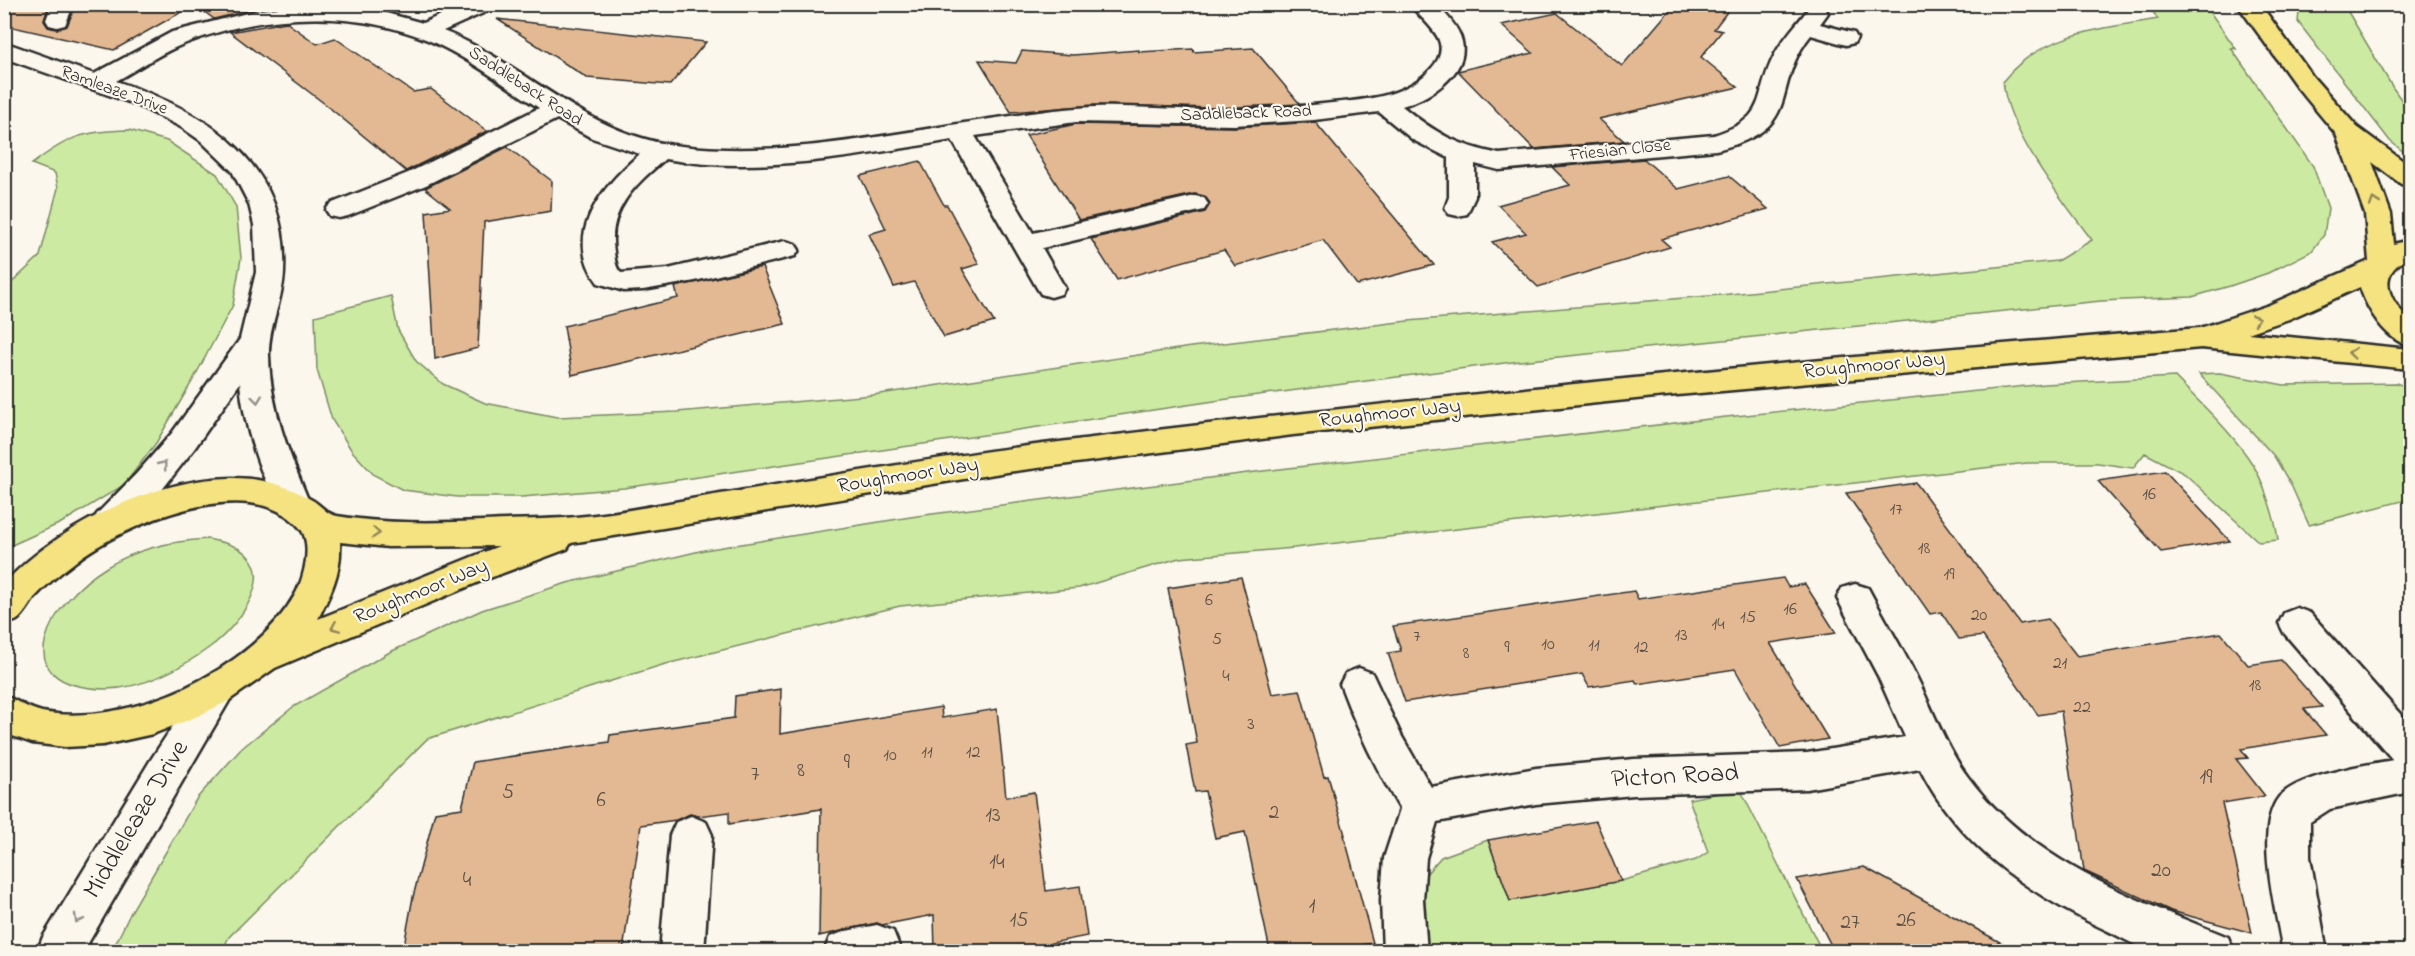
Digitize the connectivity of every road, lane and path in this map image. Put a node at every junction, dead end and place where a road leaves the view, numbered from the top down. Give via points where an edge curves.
1 (484, 4) edge
2 (1421, 4) edge
3 (2248, 4) edge
4 (263, 8) edge
5 (428, 29) junction
6 (1846, 38) dead end
7 (4, 49) edge
8 (94, 83) junction
9 (1383, 103) junction
10 (557, 109) junction
11 (959, 130) junction
12 (2348, 132) junction
13 (659, 151) junction
14 (1462, 154) junction
15 (2410, 178) edge
16 (1195, 204) dead end
17 (1458, 208) dead end
18 (339, 210) dead end
19 (1027, 243) junction
20 (2410, 248) edge
21 (785, 250) dead end
22 (2378, 265) junction
23 (1051, 288) dead end
24 (2410, 336) edge
25 (2201, 339) junction
26 (255, 340) junction
27 (2410, 359) edge
28 (306, 516) junction
29 (109, 523) junction
30 (585, 529) junction
31 (61, 552) junction
32 (4, 572) edge
33 (1855, 598) dead end
34 (4, 610) edge
35 (2296, 623) dead end
36 (260, 659) junction
37 (1359, 684) dead end
38 (217, 689) junction
39 (4, 712) edge
40 (1929, 750) junction
41 (2410, 752) edge
42 (2410, 775) edge
43 (1420, 807) junction
44 (692, 835) dead end
45 (59, 951) edge
46 (682, 951) edge
47 (1405, 951) edge
48 (2212, 951) edge
49 (2305, 951) edge

1 - 5 street, Saddleback Road
2 - 9 street, Saddleback Road via 1447,31 1452,50 1448,63 1429,85
3 - 12 main road via 2305,82
4 - 5 street, Saddleback Road via 342,7
4 - 8 street, Saddleback Road via 178,38
5 - 10 street, Saddleback Road via 455,41
6 - 14 street, Friesian Close via 1812,20 1785,57 1768,115 1760,124 1734,137 1519,161 1500,162
7 - 8 street, Ramleaze Drive
8 - 26 street, Ramleaze Drive via 134,95 189,121 238,159 254,183 270,241 270,272
9 - 11 street, Saddleback Road via 1298,114 1219,118 1081,115
9 - 14 street, Friesian Close via 1422,135
10 - 13 street, Saddleback Road via 601,134
10 - 18 street via 417,179
11 - 13 street, Saddleback Road via 880,145 780,156
11 - 19 street
12 - 15 main road
22 -> 12 main road via 2378,214
13 - 21 street via 632,175 606,206 600,220 598,241 603,268 613,281 661,279
14 - 17 street via 1462,196
16 - 19 street
19 - 23 street
20 - 22 main road, Roughmoor Way via 2396,252
22 - 24 main road via 2373,283 2377,298
25 -> 22 main road, Roughmoor Way via 2279,312
27 -> 25 main road, Roughmoor Way
25 - 30 main road, Roughmoor Way via 1666,385 1293,424 1006,460
26 -> 28 street, Ramleaze Drive via 258,409 271,451
29 -> 26 street, Ramleaze Drive via 183,441
28 - 29 main road, Roughmoor Way via 282,498 249,491 210,492 159,502
28 -> 30 main road, Roughmoor Way via 388,534
28 - 36 main road, Roughmoor Way via 322,534 325,561 315,592 294,626
29 - 31 main road, Roughmoor Way
30 -> 36 main road, Roughmoor Way via 467,572
31 - 32 main road, Roughmoor Way
31 - 34 main road, Roughmoor Way via 21,587
33 - 40 street via 1883,648
35 - 41 street
36 - 38 main road, Roughmoor Way
37 - 43 street via 1384,747
38 - 39 main road, Roughmoor Way via 167,713 109,729 56,732 13,720
38 -> 45 street, Middleleaze Drive
40 - 43 street, Picton Road via 1807,771 1634,777 1536,786
40 - 48 street via 1954,791 1983,825 2019,857 2096,904 2166,936
42 - 49 street via 2309,798 2292,812 2286,835
43 - 47 street via 1405,858
44 - 46 street

